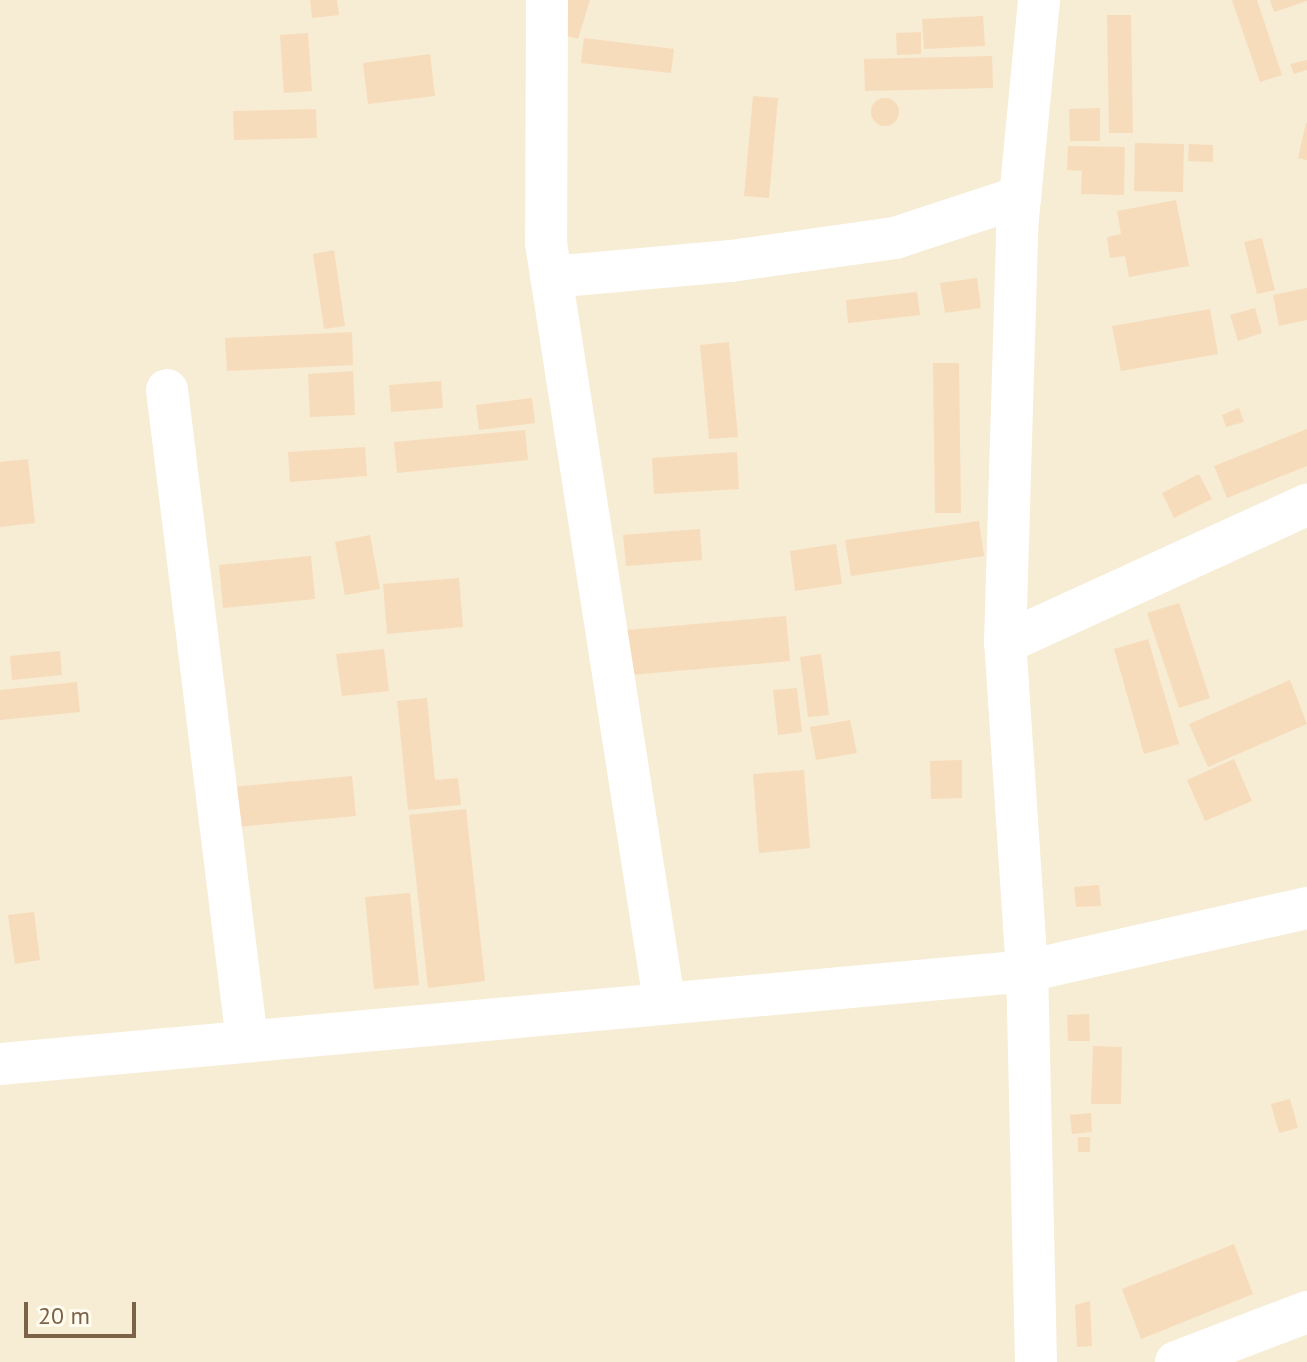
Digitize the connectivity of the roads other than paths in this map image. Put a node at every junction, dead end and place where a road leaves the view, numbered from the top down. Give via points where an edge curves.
1 (547, 0) edge
2 (1039, 0) edge
3 (1020, 197) junction
4 (551, 277) junction
5 (167, 390) dead end
6 (1307, 505) edge
7 (1005, 643) junction
8 (1307, 908) edge
9 (1027, 971) junction
10 (664, 1001) junction
11 (247, 1041) junction
12 (0, 1064) edge
13 (1307, 1312) edge
14 (1036, 1362) edge
15 (1176, 1362) edge

1 - 4 street via 546,243
2 - 3 street
3 - 4 street via 895,238 731,261
3 - 7 street
4 - 10 street
5 - 11 street
6 - 7 street
7 - 9 street
8 - 9 street
9 - 10 street
9 - 14 street
10 - 11 street
11 - 12 street
13 - 15 street

